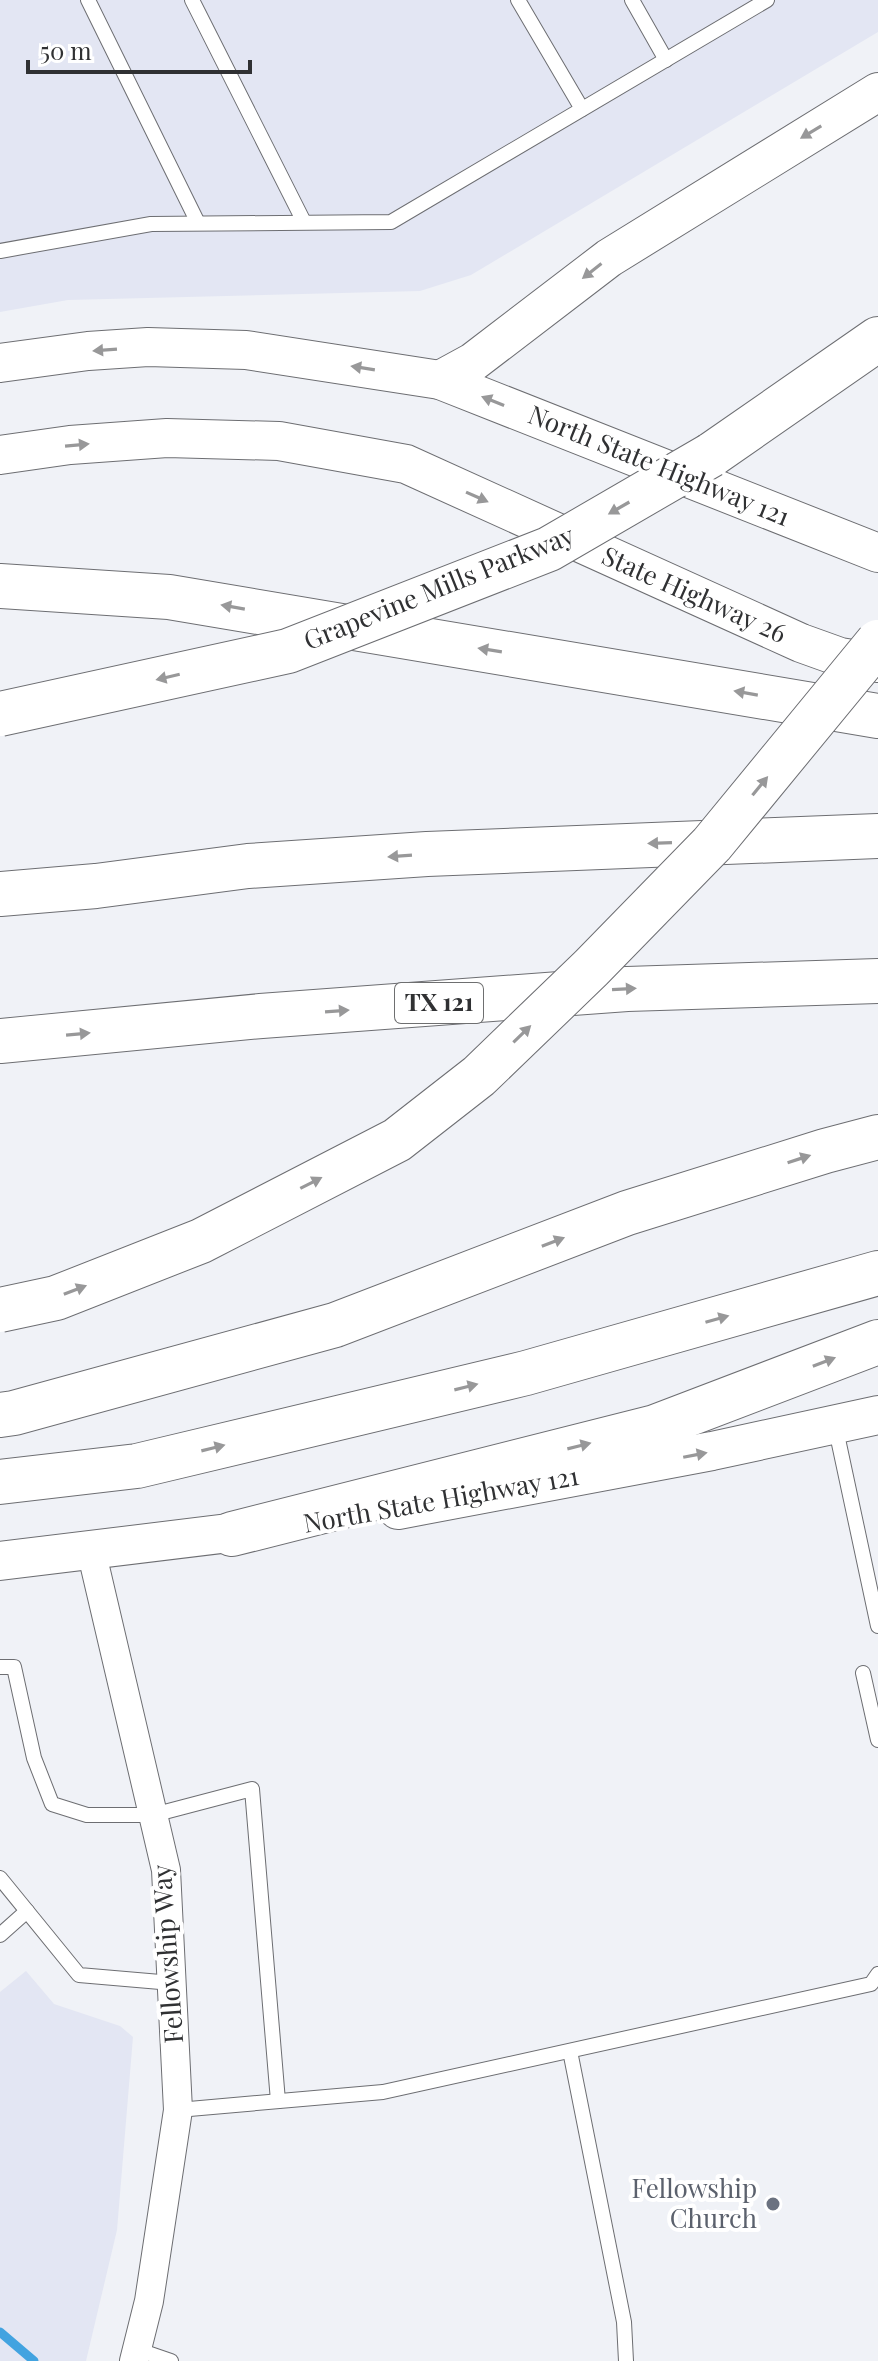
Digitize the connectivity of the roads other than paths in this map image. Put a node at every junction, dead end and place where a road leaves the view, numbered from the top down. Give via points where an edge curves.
1 (88, 0) edge
2 (192, 0) edge
3 (518, 0) edge
4 (632, 0) edge
5 (767, 0) edge
6 (666, 60) junction
7 (878, 92) edge
8 (582, 109) junction
9 (304, 222) junction
10 (198, 223) junction
11 (0, 251) edge
12 (878, 339) edge
13 (0, 363) edge
14 (440, 380) junction
15 (0, 455) edge
16 (878, 553) edge
17 (0, 586) edge
18 (878, 642) edge
19 (878, 663) edge
20 (0, 714) edge
21 (878, 716) edge
22 (878, 836) edge
23 (0, 894) edge
24 (878, 981) edge
25 (0, 1041) edge
26 (878, 1137) edge
27 (878, 1273) edge
28 (0, 1310) edge
29 (878, 1342) edge
30 (0, 1415) edge
31 (878, 1415) edge
32 (835, 1424) junction
33 (0, 1482) edge
34 (232, 1534) junction
35 (91, 1550) junction
36 (0, 1561) edge
37 (878, 1626) edge
38 (0, 1667) edge
39 (863, 1673) dead end
40 (878, 1740) edge
41 (153, 1815) junction
42 (0, 1878) edge
43 (27, 1911) junction
44 (0, 1935) edge
45 (878, 1974) edge
46 (172, 1983) junction
47 (570, 2051) junction
48 (278, 2101) junction
49 (178, 2110) junction
50 (136, 2356) edge
51 (171, 2361) edge
52 (626, 2361) edge

1 - 10 lane
2 - 9 lane
3 - 8 lane
4 - 6 lane
5 - 6 lane
6 - 8 lane
7 -> 14 main road via 609,258 473,362
8 - 9 lane via 391,222
9 - 10 lane
10 - 11 lane via 151,224
12 -> 20 highway, Grapevine Mills Parkway, bridge via 711,455 549,549 288,651
14 -> 13 main road via 246,350 148,347
16 -> 14 main road, North State Highway 121
15 -> 19 main road, State Highway 26 via 167,438 279,441 406,464 801,643
21 -> 17 highway via 169,597
28 -> 18 highway, bridge via 56,1298 201,1241 397,1140 479,1076 712,844
22 -> 23 highway via 427,854 248,866
25 -> 24 highway, TX 121 via 627,989
30 -> 26 highway via 335,1325 627,1213
33 -> 27 highway via 137,1466 526,1373
34 -> 29 highway via 655,1427
31 - 32 main road, North State Highway 121
34 -> 32 main road, North State Highway 121 via 421,1507
32 - 37 lane
34 - 35 main road, North State Highway 121
35 - 36 main road, North State Highway 121
35 - 41 street, Fellowship Way
38 - 41 lane via 14,1667 34,1758 52,1804 87,1815
39 - 40 lane
41 - 46 street, Fellowship Way via 166,1870
41 - 48 lane via 252,1789
42 - 43 lane
43 - 44 lane
43 - 46 lane via 79,1975
45 - 47 lane via 871,1984
46 - 49 street, Fellowship Way
47 - 48 lane via 383,2092
47 - 52 lane via 624,2322
48 - 49 lane
49 - 50 street, Fellowship Way
50 - 51 lane

